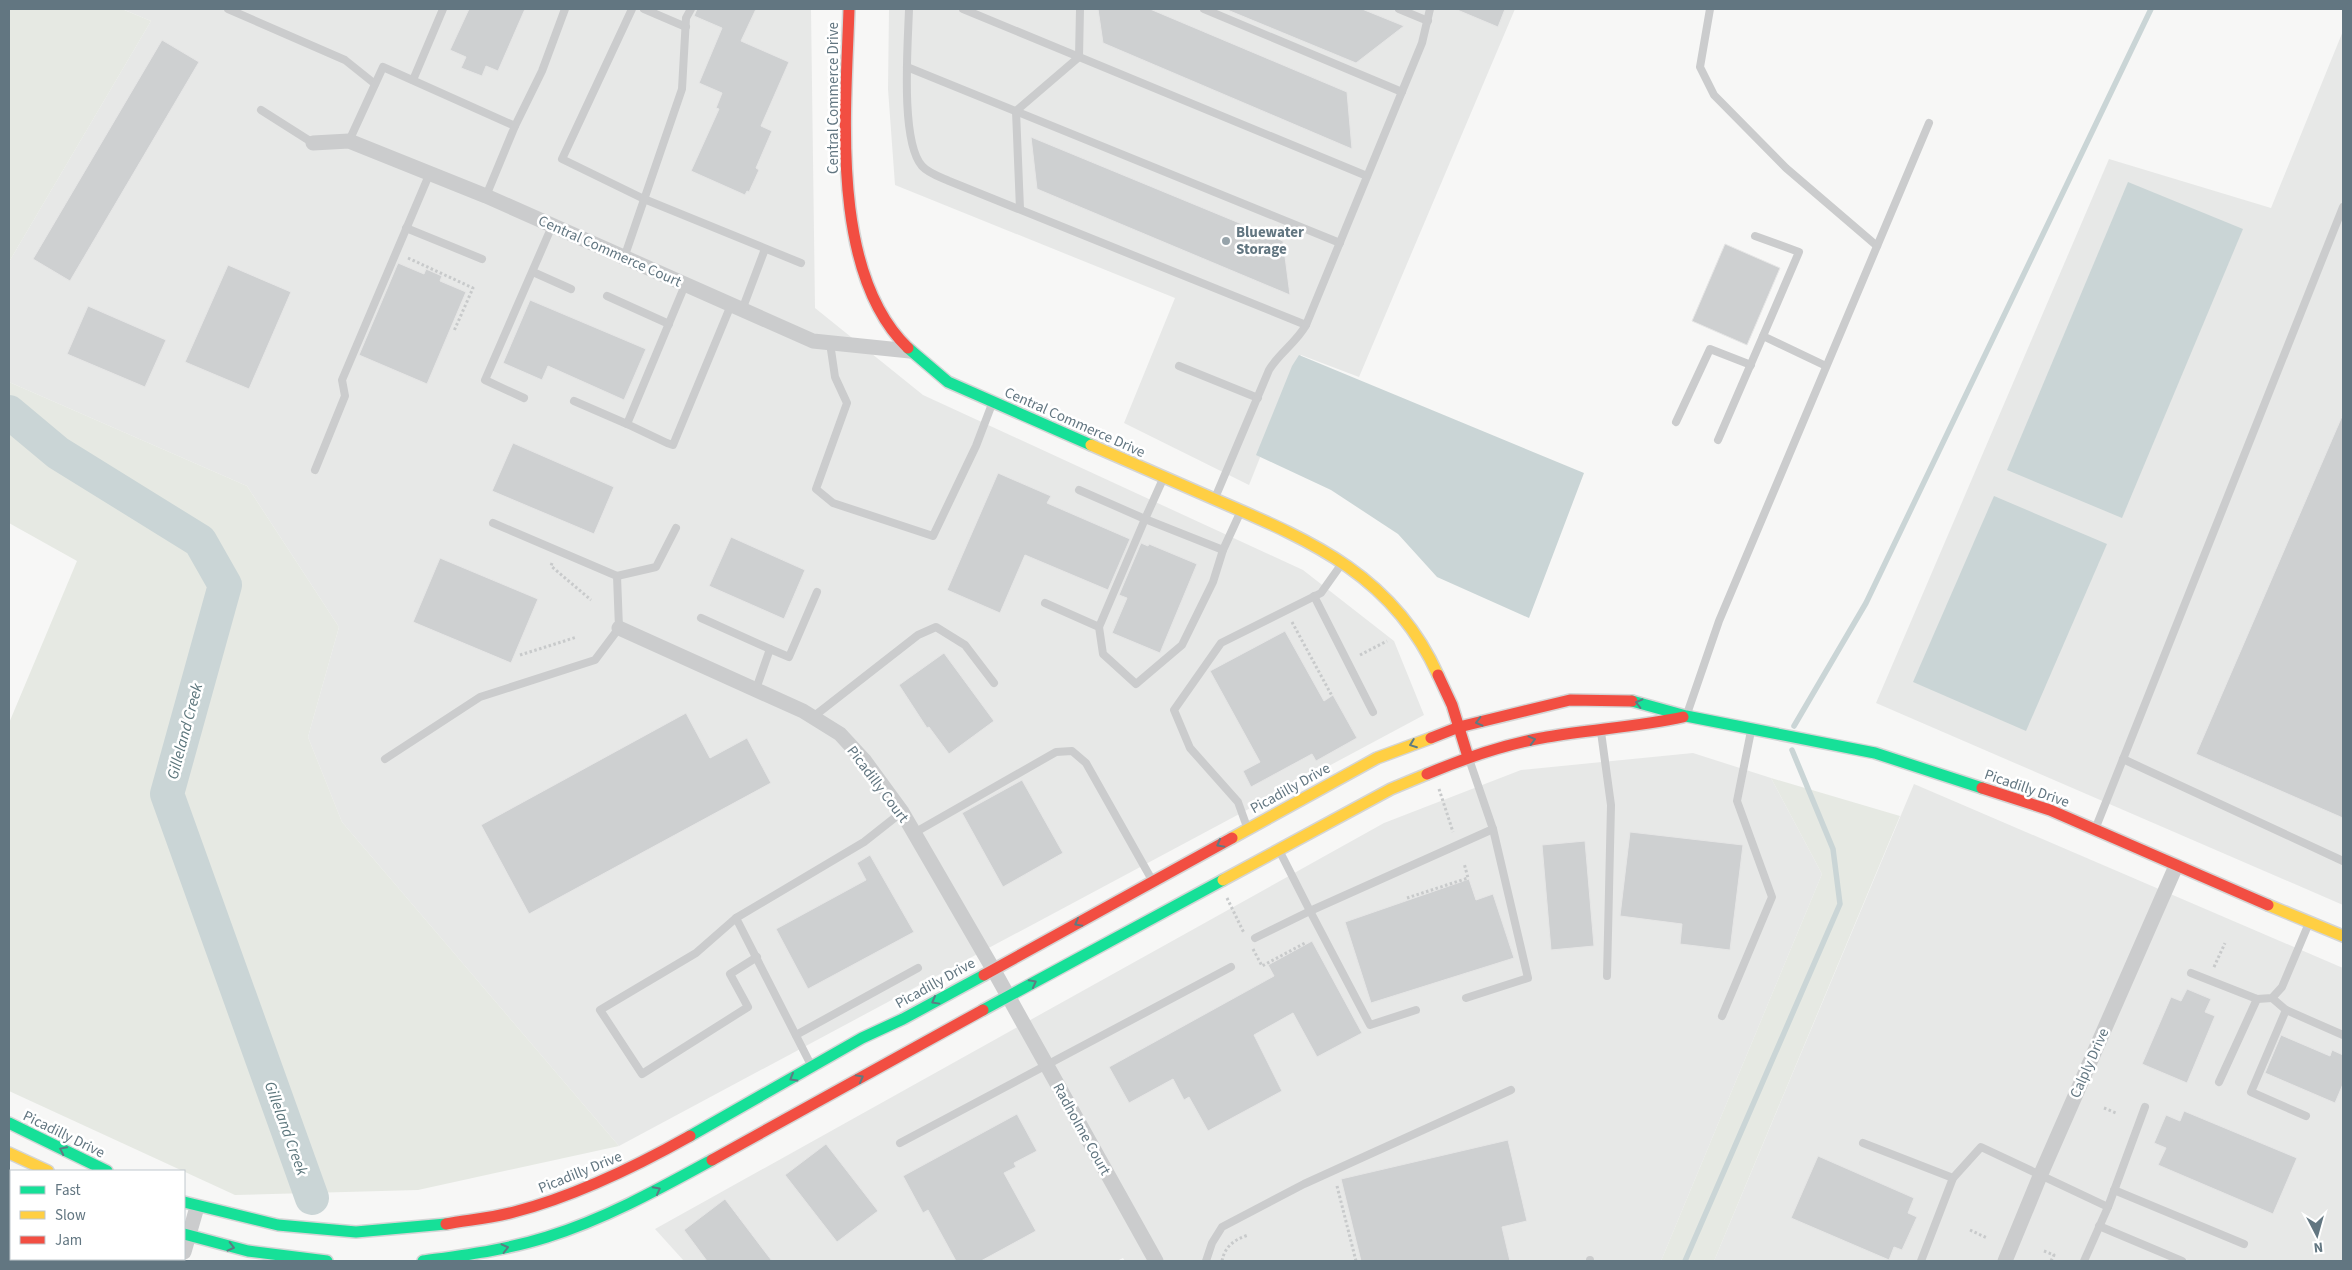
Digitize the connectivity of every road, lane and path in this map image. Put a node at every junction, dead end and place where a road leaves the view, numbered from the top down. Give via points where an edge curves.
1 (228, 9) edge
2 (443, 9) edge
3 (565, 9) edge
4 (632, 9) edge
5 (644, 9) edge
6 (691, 9) edge
7 (849, 9) edge
8 (909, 9) edge
9 (963, 9) edge
10 (1080, 9) edge
11 (1204, 9) edge
12 (1399, 9) edge
13 (1430, 9) edge
14 (1710, 9) edge
15 (1428, 21) junction
16 (686, 27) junction
17 (1080, 57) junction
18 (907, 67) junction
19 (413, 80) junction
20 (375, 84) junction
21 (1402, 92) junction
22 (262, 110) dead end
23 (1016, 111) junction
24 (1929, 122) dead end
25 (515, 126) junction
26 (349, 141) junction
27 (313, 143) joint
28 (429, 175) junction
29 (1367, 176) junction
30 (486, 196) junction
31 (644, 199) junction
32 (2343, 207) edge
33 (1020, 210) junction
34 (552, 226) junction
35 (406, 228) junction
36 (1755, 236) dead end
37 (1340, 242) junction
38 (1877, 246) junction
39 (766, 248) junction
40 (396, 252) junction
41 (624, 258) junction
42 (482, 259) dead end
43 (801, 263) dead end
44 (532, 272) junction
45 (685, 284) junction
46 (571, 289) dead end
47 (607, 296) dead end
48 (737, 308) junction
49 (668, 324) junction
50 (1306, 325) junction
51 (454, 331) dead end
52 (1763, 336) junction
53 (830, 343) junction
54 (910, 351) junction
55 (1751, 364) junction
56 (1179, 366) dead end
57 (1826, 366) junction
58 (524, 398) dead end
59 (1258, 398) junction
60 (574, 400) dead end
61 (993, 402) junction
62 (1676, 422) dead end
63 (627, 424) junction
64 (1718, 440) dead end
65 (314, 470) dead end
66 (1164, 477) junction
67 (1079, 490) dead end
68 (1214, 499) junction
69 (1241, 511) junction
70 (1144, 519) junction
71 (494, 523) dead end
72 (676, 528) dead end
73 (1223, 550) junction
74 (1343, 562) junction
75 (552, 563) dead end
76 (618, 576) junction
77 (817, 592) dead end
78 (1314, 596) junction
79 (591, 600) dead end
80 (1044, 603) dead end
81 (701, 618) dead end
82 (1286, 626) dead end
83 (1099, 627) junction
84 (620, 628) junction
85 (577, 637) dead end
86 (1387, 640) dead end
87 (770, 650) junction
88 (520, 654) dead end
89 (1360, 656) dead end
90 (994, 683) dead end
91 (756, 689) junction
92 (1332, 696) dead end
93 (1373, 712) dead end
94 (1686, 716) junction
95 (813, 717) junction
96 (1458, 727) junction
97 (1751, 729) junction
98 (1601, 730) junction
99 (1468, 757) junction
100 (385, 759) dead end
101 (2123, 759) junction
102 (1437, 783) dead end
103 (902, 812) junction
104 (1248, 829) junction
105 (1493, 829) junction
106 (2095, 829) junction
107 (1453, 832) dead end
108 (914, 833) junction
109 (1279, 850) junction
110 (2343, 861) edge
111 (1464, 863) dead end
112 (2176, 866) junction
113 (1153, 881) junction
114 (1407, 898) dead end
115 (1310, 911) junction
116 (736, 918) junction
117 (2310, 921) junction
118 (2343, 936) edge
119 (1255, 938) dead end
120 (2225, 943) dead end
121 (756, 957) junction
122 (1231, 967) dead end
123 (2214, 967) dead end
124 (918, 968) dead end
125 (993, 969) junction
126 (2191, 973) dead end
127 (1607, 976) dead end
128 (1008, 996) junction
129 (1466, 998) dead end
130 (2272, 998) junction
131 (2257, 999) junction
132 (1416, 1010) dead end
133 (2286, 1010) junction
134 (1722, 1016) dead end
135 (796, 1035) junction
136 (2343, 1035) edge
137 (1047, 1066) junction
138 (812, 1067) junction
139 (2219, 1082) dead end
140 (1511, 1090) dead end
141 (2145, 1107) dead end
142 (2104, 1108) dead end
143 (2116, 1113) dead end
144 (2306, 1116) dead end
145 (9, 1123) edge
146 (1862, 1143) dead end
147 (900, 1144) dead end
148 (9, 1153) edge
149 (46, 1170) edge
150 (104, 1170) edge
151 (2040, 1176) junction
152 (1953, 1178) junction
153 (1337, 1186) dead end
154 (2114, 1190) junction
155 (190, 1204) edge
156 (2108, 1207) junction
157 (2099, 1226) junction
158 (1970, 1230) dead end
159 (186, 1235) edge
160 (1248, 1235) dead end
161 (1987, 1238) dead end
162 (2244, 1244) dead end
163 (2044, 1250) dead end
164 (327, 1261) edge
165 (423, 1261) edge
166 (1156, 1261) edge
167 (1206, 1261) edge
168 (1222, 1261) edge
169 (1356, 1261) edge
170 (1921, 1261) edge
171 (2005, 1261) edge
172 (2052, 1261) edge
173 (2084, 1261) edge
174 (2182, 1261) edge

1 - 20 lane via 345,60
2 - 19 lane
3 - 25 lane via 542,71
4 - 31 lane via 562,159
5 - 16 lane
6 - 16 lane
7 - 54 street, Central Commerce Drive via 846,168 857,252 882,316
8 - 18 lane
9 - 17 lane
10 - 17 lane
11 - 21 lane
12 - 15 lane
13 - 15 lane
14 - 38 lane via 1700,67 1714,95 1786,168
15 - 21 lane
16 - 31 lane via 682,89
17 - 23 lane
17 - 29 lane
18 - 23 lane
18 - 33 lane via 908,121 912,145 922,167
19 - 20 lane via 383,67
19 - 25 lane
20 - 26 lane
21 - 29 lane
22 - 27 lane
23 - 33 lane
23 - 37 lane
24 - 38 lane
25 - 30 lane
26 - 27 street, Central Commerce Court
26 - 28 street, Central Commerce Court
28 - 30 street, Central Commerce Court
28 - 35 lane
29 - 37 lane
30 - 34 street, Central Commerce Court
31 - 39 lane
31 - 41 lane
32 - 101 lane
33 - 50 lane
34 - 41 street, Central Commerce Court
34 - 44 lane
35 - 40 lane
35 - 42 lane
36 - 52 lane via 1799,252
37 - 50 lane
38 - 57 lane
39 - 43 lane
39 - 48 lane
40 - 51 path via 473,288
40 - 65 lane via 342,380 345,396
41 - 45 street, Central Commerce Court
44 - 46 lane
44 - 58 lane via 485,380
45 - 48 street, Central Commerce Court
45 - 49 lane
47 - 49 lane
48 - 53 street, Central Commerce Court via 813,342
48 - 63 lane via 672,446
49 - 63 lane
50 - 59 lane via 1297,340 1273,364
52 - 55 lane
52 - 57 lane
53 - 54 street, Central Commerce Court
53 - 61 lane via 835,377 847,403 816,489 833,503 933,536
54 - 61 street, Central Commerce Drive via 948,382
55 - 62 lane via 1710,349
55 - 64 lane
56 - 59 lane
57 - 94 lane via 1719,621
59 - 68 lane
60 - 63 lane
61 - 66 street, Central Commerce Drive
66 - 68 street, Central Commerce Drive
66 - 70 lane
67 - 70 lane
68 - 69 street, Central Commerce Drive
69 - 73 lane
69 - 74 street, Central Commerce Drive
70 - 73 lane
70 - 83 lane
71 - 76 lane
72 - 76 lane via 656,567
73 - 83 lane via 1213,582 1182,645 1136,684 1103,654
74 - 78 lane via 1321,593
74 - 96 street, Central Commerce Drive via 1405,617 1432,660
75 - 79 path via 551,566
76 - 84 lane
77 - 87 lane via 789,657
78 - 93 lane
78 - 104 lane via 1221,643 1174,710 1190,748 1238,802
80 - 83 lane
81 - 87 lane
82 - 92 path via 1293,622
84 - 91 street, Picadilly Court
84 - 100 lane via 594,660 480,697
85 - 88 path
86 - 89 path
87 - 91 lane
90 - 95 lane via 965,645 936,628 918,635
91 - 95 street, Picadilly Court
94 -> 96 street, Picadilly Drive via 1633,701 1570,700
94 - 97 street, Picadilly Drive
94 - 98 street, Picadilly Drive via 1643,726
95 - 103 street, Picadilly Court via 840,734 864,760
96 - 99 street, Central Commerce Drive
96 -> 104 street, Picadilly Drive via 1377,758
97 - 106 street, Picadilly Drive via 1874,753 2050,810
97 - 134 lane via 1737,801 1772,897
99 -> 98 street, Picadilly Drive via 1546,736
98 - 127 lane via 1612,805
99 - 105 lane
99 - 109 street, Picadilly Drive via 1391,789
101 - 106 lane
101 - 110 lane
102 - 107 path
103 - 108 street, Picadilly Court
103 - 116 lane via 864,842
104 -> 113 street, Picadilly Drive
105 - 115 lane
105 - 129 lane via 1528,978
106 - 112 street, Picadilly Drive
108 - 113 lane via 1056,752 1072,750 1086,763
108 - 125 street, Picadilly Court
109 - 115 lane
128 -> 109 street, Picadilly Drive
111 - 114 path via 1468,878
112 - 117 street, Picadilly Drive
112 - 151 street, Calply Drive
113 -> 125 street, Picadilly Drive
115 - 119 lane
115 - 132 lane via 1370,1025
116 - 121 lane
116 - 121 lane via 696,953 600,1010 642,1074 748,1007 730,974
117 - 118 street, Picadilly Drive
117 - 130 lane via 2282,987
120 - 123 path
121 - 135 lane
122 - 137 lane
124 - 135 lane
125 - 128 street, Picadilly Court
125 -> 138 street, Picadilly Drive
126 - 131 lane
128 - 137 street, Radholme Court
165 -> 128 street, Picadilly Drive via 495,1250 547,1237 598,1218 723,1155
130 - 131 lane
130 - 133 lane
131 - 139 lane
133 - 136 lane
133 - 144 lane via 2251,1092
135 - 138 lane
137 - 147 lane
137 - 166 street, Radholme Court
138 -> 155 street, Picadilly Drive via 646,1161 574,1192 514,1212 432,1226 356,1232 278,1225
140 - 167 lane via 1304,1184 1222,1227
141 - 154 lane
142 - 143 path
150 -> 145 street, Picadilly Drive
146 - 152 lane
148 - 149 street
151 - 152 lane via 1981,1148
151 - 156 lane
151 - 171 street, Calply Drive
152 - 170 lane
153 - 169 path
154 - 156 lane
154 - 162 lane
155 - 159 street
156 - 157 lane
157 - 173 lane
157 - 174 lane
158 - 161 path
159 -> 164 street via 248,1251
160 - 168 path via 1229,1246
163 - 172 path via 2054,1255

